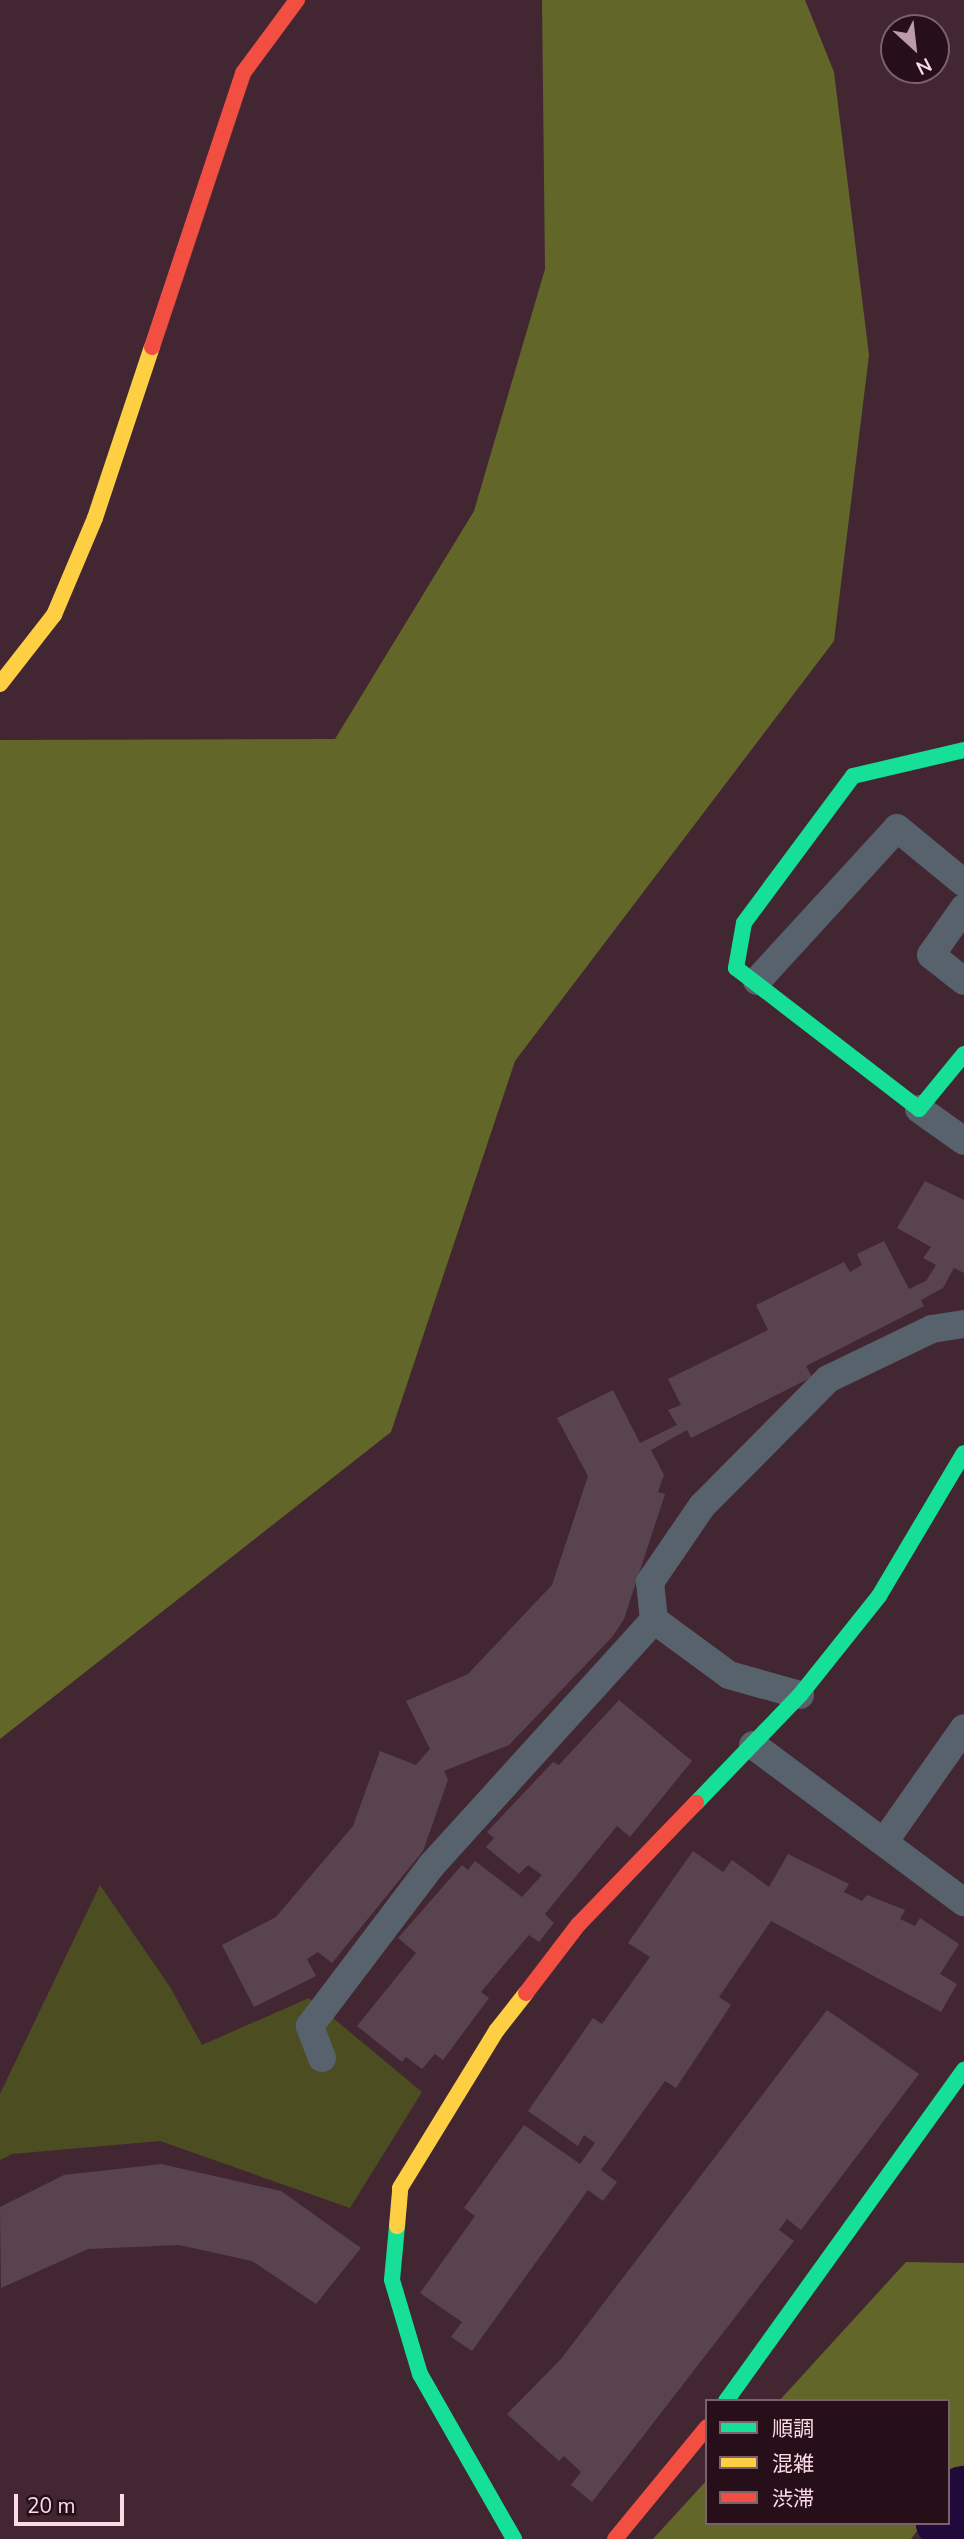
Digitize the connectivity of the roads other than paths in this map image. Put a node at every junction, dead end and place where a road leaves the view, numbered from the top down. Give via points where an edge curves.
1 (297, 0) edge
2 (0, 684) edge
3 (964, 750) edge
4 (964, 883) edge
5 (964, 908) edge
6 (757, 981) junction
7 (964, 981) edge
8 (964, 1054) edge
9 (919, 1109) junction
10 (964, 1141) edge
11 (964, 1324) edge
12 (964, 1453) edge
13 (654, 1620) junction
14 (800, 1695) junction
15 (964, 1728) edge
16 (753, 1745) junction
17 (884, 1842) junction
18 (964, 1902) edge
19 (322, 2058) dead end
20 (964, 2070) edge
21 (727, 2399) edge
22 (705, 2429) edge
23 (514, 2539) edge
24 (615, 2539) edge

1 - 2 street via 243,73 95,518 54,615
3 - 6 street via 853,776 744,923 736,968
4 - 6 street via 897,828
5 - 7 street via 932,956
6 - 9 street
8 - 9 street
9 - 10 street
11 - 13 street via 932,1329 828,1379 702,1506 650,1582
12 - 14 street via 878,1597
13 - 14 street via 729,1675
13 - 19 street via 431,1866 310,2026
14 - 16 street
15 - 17 street
16 - 17 street
16 - 23 street via 578,1925 497,2030 400,2188 392,2280 420,2374
17 - 18 street
20 - 21 street
22 - 24 street

